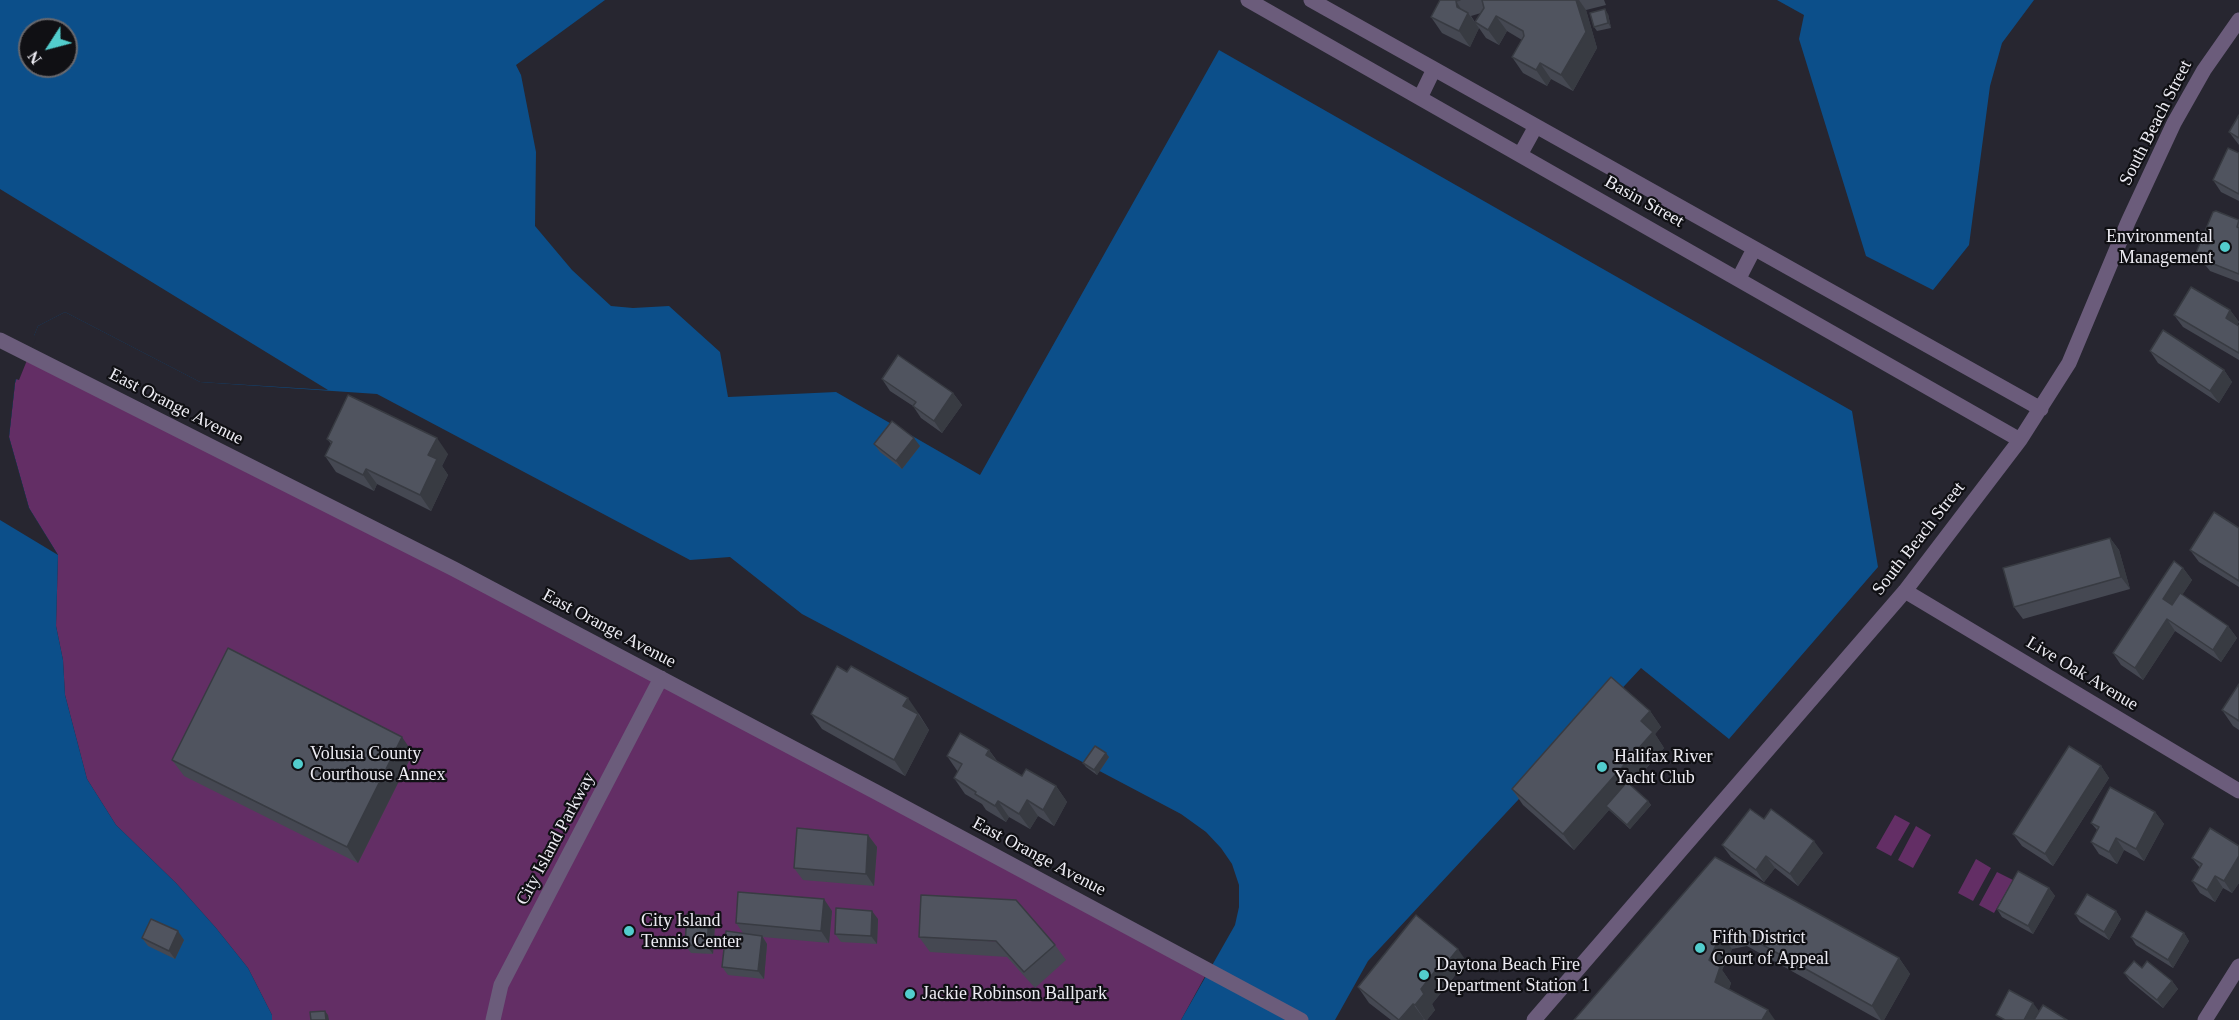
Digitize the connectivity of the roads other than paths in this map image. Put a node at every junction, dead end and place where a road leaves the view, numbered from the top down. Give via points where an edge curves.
1 (1248, 0) edge
2 (1311, 0) edge
3 (1265, 4) edge
4 (2239, 20) edge
5 (2234, 36) edge
6 (1434, 69) junction
7 (1420, 98) junction
8 (1536, 126) junction
9 (1520, 155) junction
10 (1754, 249) junction
11 (1739, 278) junction
12 (0, 340) edge
13 (2041, 409) junction
14 (2020, 440) junction
15 (1905, 591) junction
16 (661, 678) junction
17 (2239, 791) edge
18 (2239, 966) edge
19 (493, 1020) edge
20 (1301, 1020) edge
21 (1534, 1020) edge
22 (2205, 1020) edge

1 - 3 street, Basin Street
2 - 6 street, Basin Street
3 - 7 street, Basin Street
4 - 5 street, South Beach Street
5 - 13 street, South Beach Street via 2204,70 2174,123 2069,363
6 - 7 street
6 - 8 street, Basin Street
7 - 9 street, Basin Street
8 - 9 street
8 - 10 street, Basin Street
9 - 11 street, Basin Street
10 - 11 street
10 - 13 street, Basin Street
11 - 14 street, Basin Street
12 - 16 street, East Orange Avenue
13 - 14 street, South Beach Street
14 - 15 street, South Beach Street
15 - 17 street, Live Oak Avenue
15 - 21 street, South Beach Street
16 - 19 street, City Island Parkway via 501,985
16 - 20 street, East Orange Avenue
18 - 22 street

